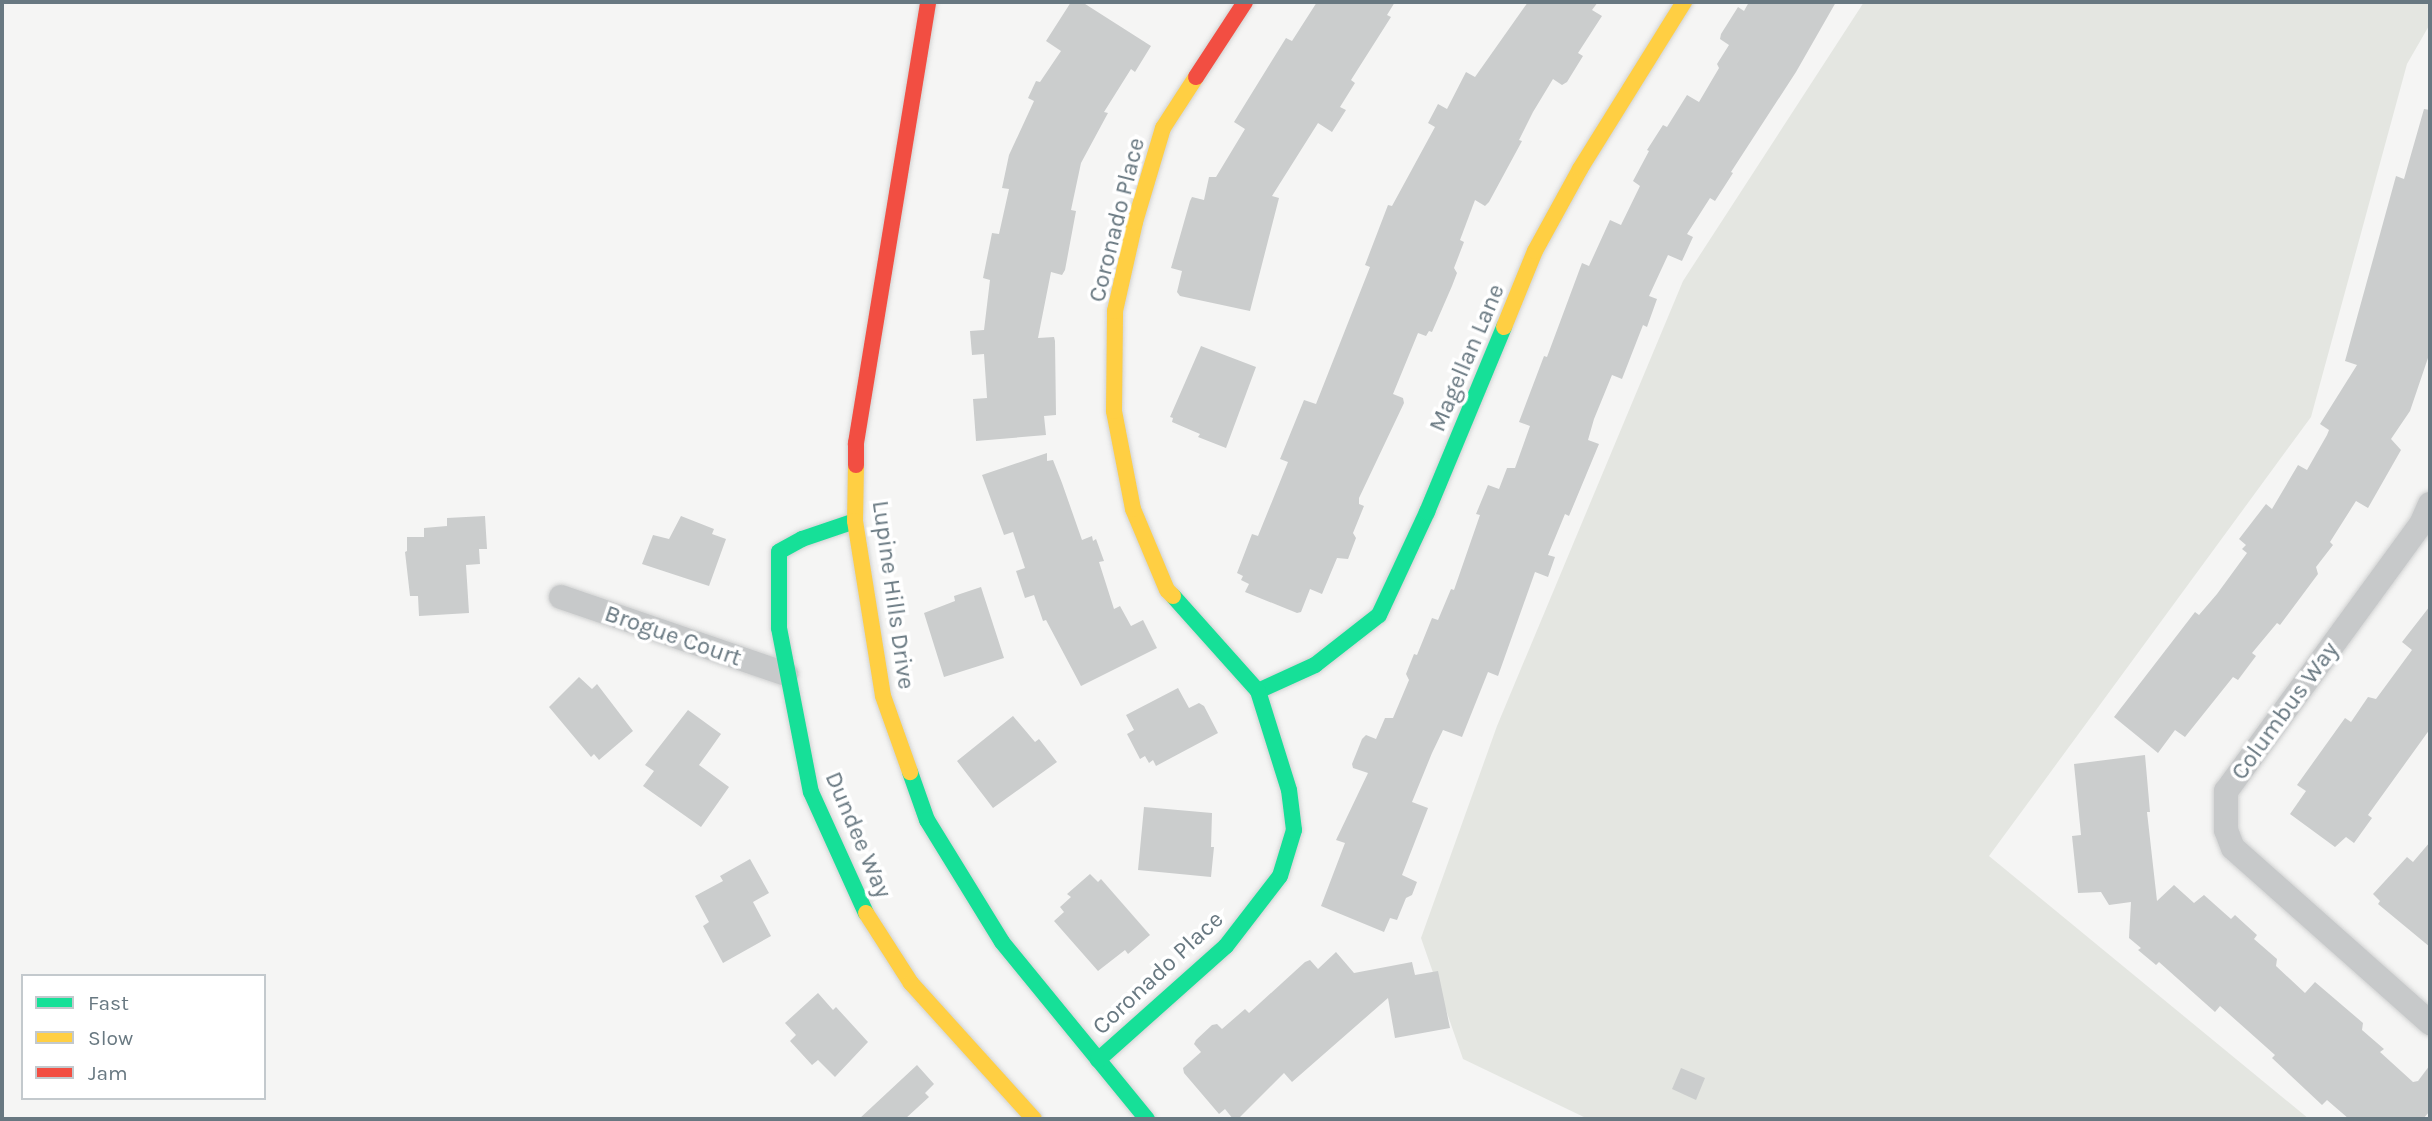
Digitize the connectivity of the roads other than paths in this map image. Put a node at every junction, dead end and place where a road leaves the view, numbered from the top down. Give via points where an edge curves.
1 (928, 2) edge
2 (1245, 2) edge
3 (1684, 2) edge
4 (2430, 504) edge
5 (855, 521) junction
6 (561, 597) dead end
7 (786, 674) junction
8 (1258, 691) junction
9 (2430, 1023) edge
10 (1098, 1060) junction
11 (1034, 1119) edge
12 (1147, 1119) edge

1 - 5 street, Lupine Hills Drive via 856,443
2 - 8 street, Coronado Place via 1163,128 1115,311 1114,411 1133,509 1167,590
3 - 8 street, Magellan Lane via 1535,251 1427,512 1379,615 1315,665
4 - 9 street, Columbus Way via 2421,524 2226,791 2226,830 2233,848
5 - 7 street, Dundee Way via 779,552 779,628
5 - 10 street, Lupine Hills Drive via 883,696 927,820 1002,942
6 - 7 street, Brogue Court
7 - 11 street, Dundee Way via 811,792 868,917 911,983
8 - 10 street, Coronado Place via 1289,790 1294,830 1280,876 1226,946
10 - 12 street, Lupine Hills Drive

